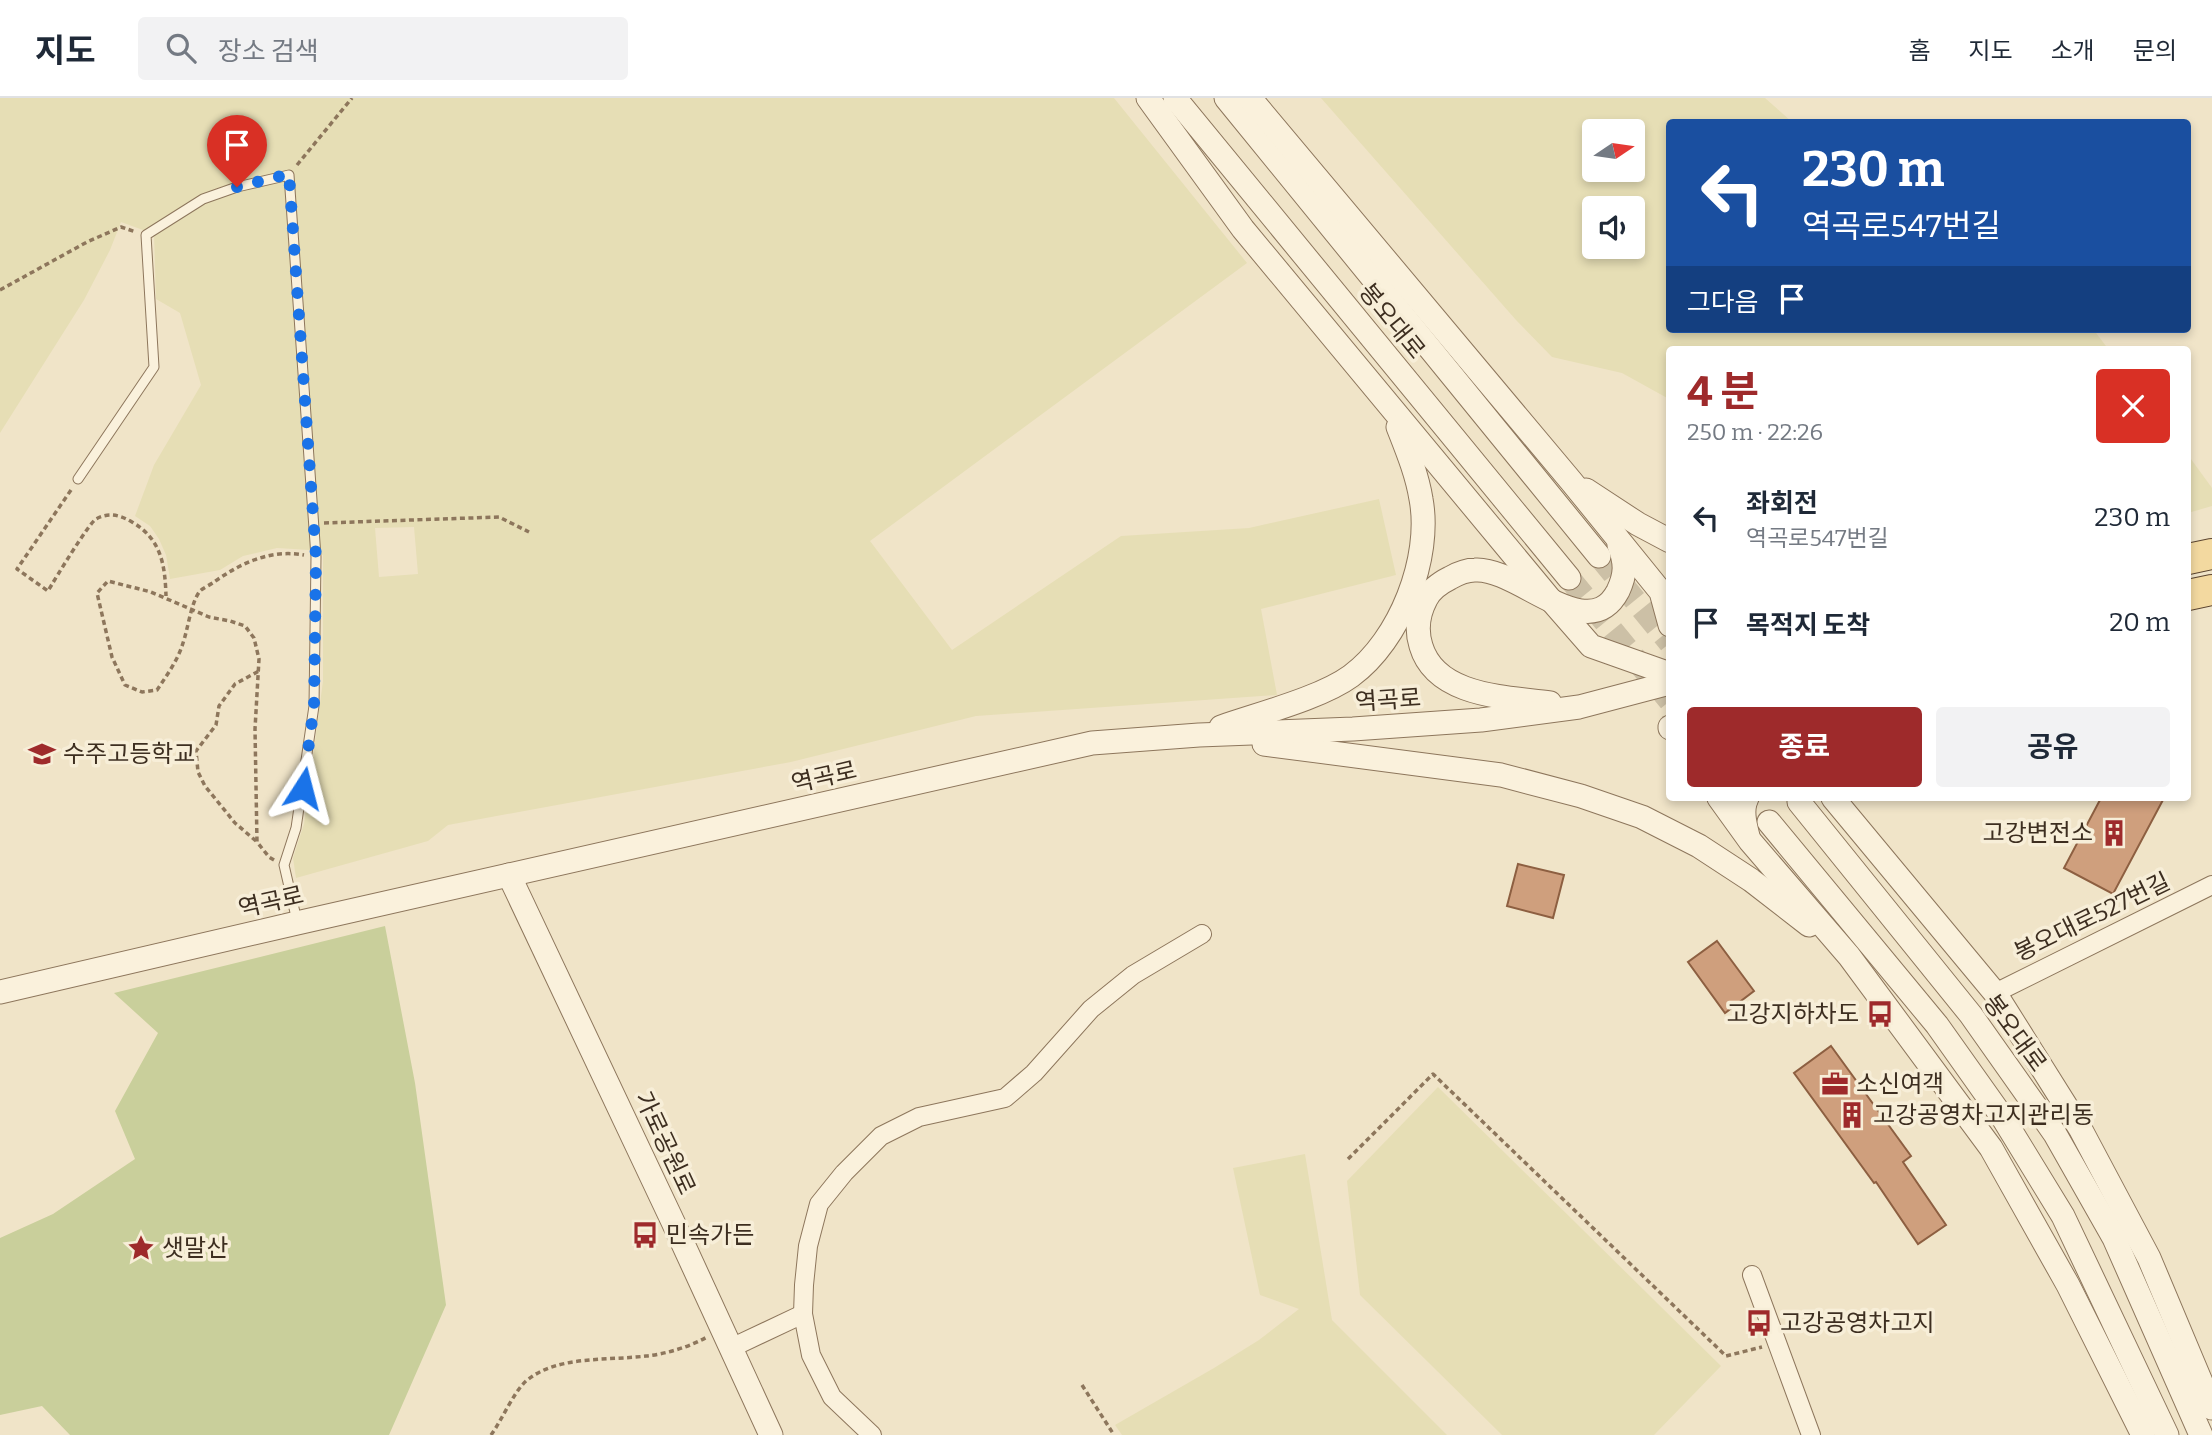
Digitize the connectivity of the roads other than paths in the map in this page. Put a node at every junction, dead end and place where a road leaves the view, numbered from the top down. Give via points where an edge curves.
1 (1147, 98) edge
2 (1175, 98) edge
3 (1226, 98) edge
4 (1250, 98) edge
5 (1388, 404) junction
6 (78, 479) road end
7 (1571, 481) junction
8 (1617, 539) junction
9 (1666, 539) edge
10 (2212, 554) edge
11 (1599, 556) tunnel mouth
12 (2191, 558) edge
13 (1569, 578) tunnel mouth
14 (2212, 590) edge
15 (2191, 594) edge
16 (1550, 599) junction
17 (1666, 610) edge
18 (1666, 673) edge
19 (1666, 684) edge
20 (1579, 707) junction
21 (1199, 735) junction
22 (1721, 801) edge
23 (1745, 801) edge
24 (1836, 801) edge
25 (1849, 801) edge
26 (1799, 802) dead end
27 (1769, 822) dead end
28 (1866, 836) junction
29 (1750, 841) junction
30 (509, 875) junction
31 (2212, 885) edge
32 (298, 923) junction
33 (1202, 934) dead end
34 (1849, 956) junction
35 (0, 992) edge
36 (1994, 993) junction
37 (1752, 1275) dead end
38 (803, 1314) junction
39 (727, 1338) junction
40 (2212, 1408) edge
41 (771, 1435) edge
42 (872, 1435) edge
43 (1811, 1435) edge
44 (2143, 1435) edge
45 (2167, 1435) edge
46 (2202, 1435) edge

1 - 5 street via 1243,229
2 - 13 street, 봉오대로
3 - 11 street, 봉오대로
4 - 7 street
5 - 16 street
5 - 21 street via 1422,500 1423,539 1414,581 1397,621 1374,654 1350,677 1317,694
6 - 32 lane via 153,367 146,235 203,200 289,174 316,557 314,706 296,828 284,865
7 - 8 street
7 - 9 street
8 - 16 street via 1625,561 1624,579 1604,607 1570,610
8 - 17 street via 1661,592
10 - 12 main road
14 - 15 main road
16 - 18 street via 1591,646
16 - 20 street via 1494,572 1459,573 1427,597 1419,616 1418,636 1433,667 1459,685
19 - 20 street, 역곡로
20 - 21 street, 역곡로 via 1366,729
21 - 30 street, 역곡로 via 1092,743
21 - 34 street via 1502,775 1642,817 1751,880
22 - 29 street
23 - 29 street via 1744,821
24 - 28 street
25 - 28 street
26 - 46 street, 봉오대로 via 1971,1015 2055,1135 2113,1238
27 - 45 street via 1937,1025 2003,1118 2063,1216
28 - 36 street
29 - 34 street
30 - 32 street, 역곡로
30 - 39 street, 가로공원로
31 - 36 street, 봉오대로527번길
32 - 35 street, 역곡로
33 - 38 street via 1133,975 1091,1009 1005,1098 919,1116 881,1136 819,1204 808,1246
34 - 44 street via 1991,1148 2068,1285
36 - 40 street via 2081,1130 2149,1258
37 - 43 street
38 - 39 street
38 - 42 street via 811,1355 832,1397
39 - 41 street, 가로공원로

